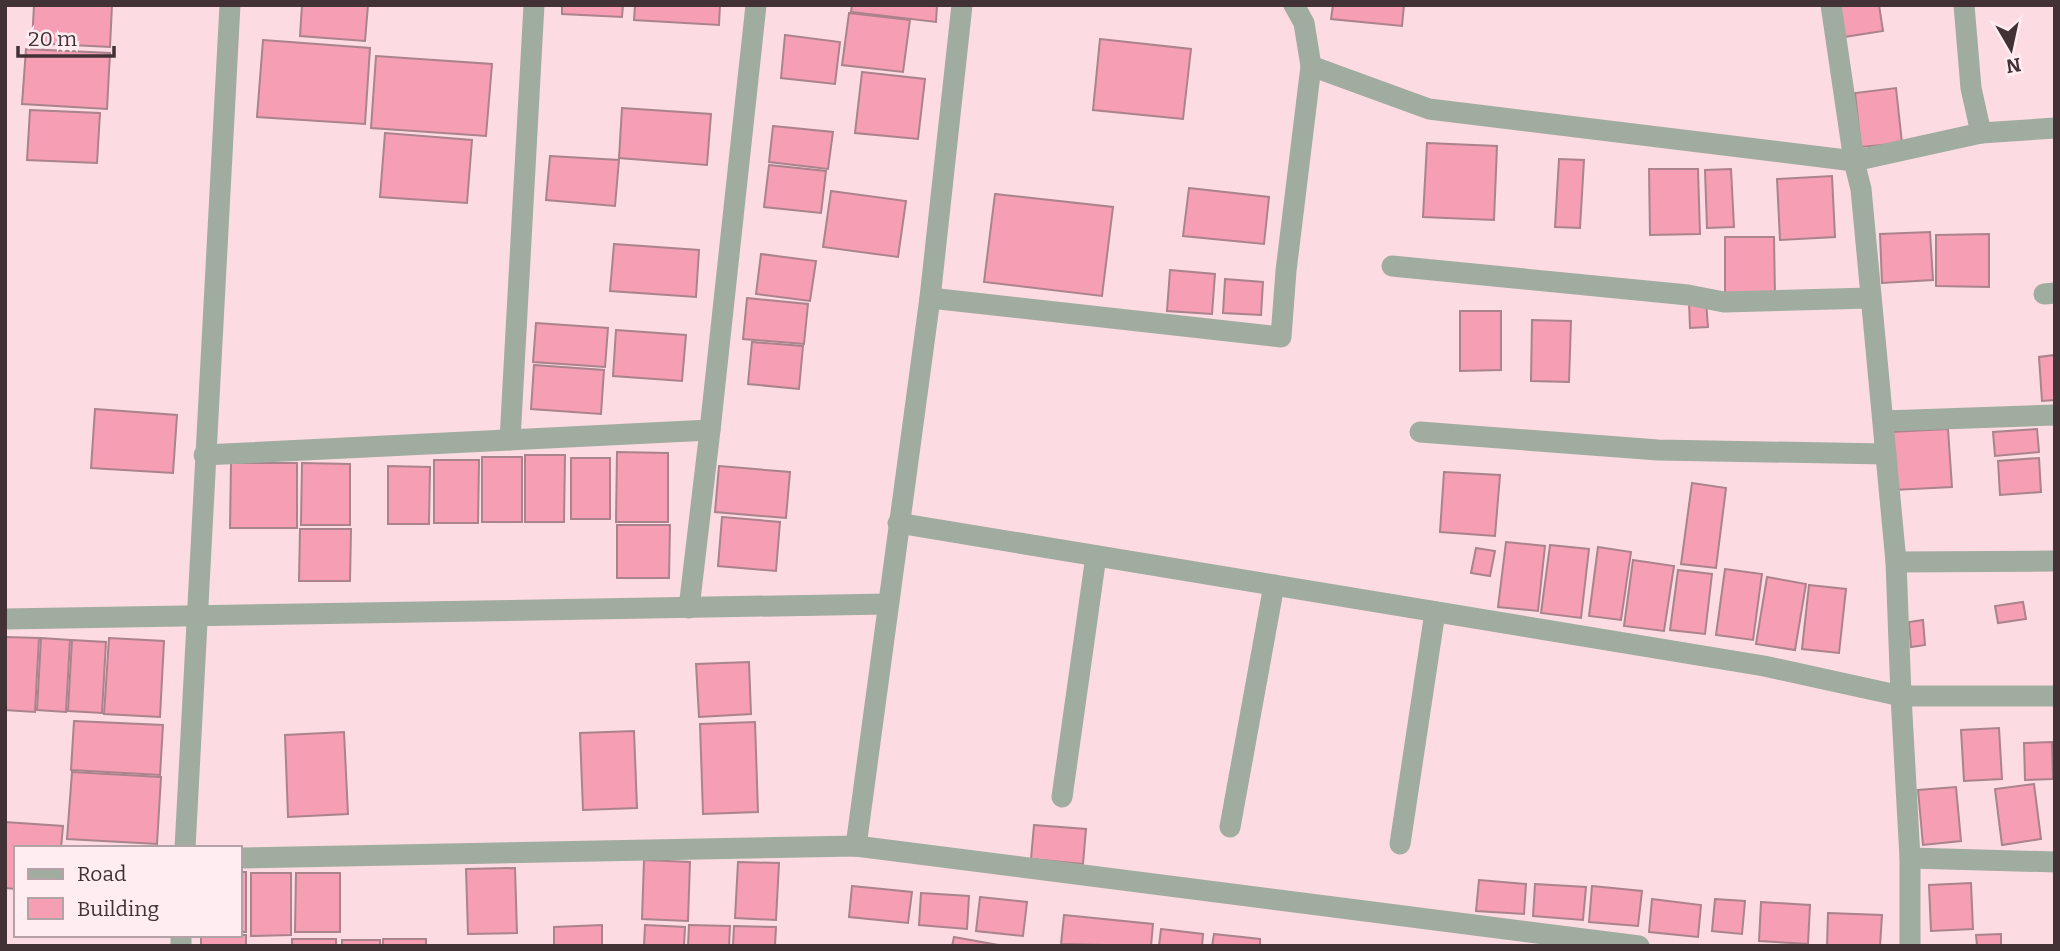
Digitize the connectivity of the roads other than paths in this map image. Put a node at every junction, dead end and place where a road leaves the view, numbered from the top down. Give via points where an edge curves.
1 (230, 5) edge
2 (534, 5) edge
3 (756, 5) edge
4 (962, 5) edge
5 (1294, 5) edge
6 (1831, 5) edge
7 (1964, 5) edge
8 (1311, 66) junction
9 (2055, 128) edge
10 (1981, 133) junction
11 (1854, 161) junction
12 (1392, 266) dead end
13 (1870, 298) junction
14 (930, 299) junction
15 (2055, 415) edge
16 (1884, 421) junction
17 (710, 430) junction
18 (1420, 432) dead end
19 (510, 440) junction
20 (1886, 454) junction
21 (204, 455) junction
22 (898, 523) junction
23 (1096, 556) junction
24 (2055, 561) edge
25 (1896, 562) junction
26 (1274, 585) junction
27 (888, 604) junction
28 (689, 608) junction
29 (1435, 612) junction
30 (196, 617) junction
31 (5, 620) edge
32 (1901, 696) junction
33 (2055, 696) edge
34 (1062, 797) dead end
35 (1230, 827) dead end
36 (1400, 844) dead end
37 (185, 846) edge
38 (856, 846) junction
39 (242, 858) edge
40 (1910, 858) junction
41 (2055, 862) edge
42 (1639, 946) edge
43 (1910, 946) edge

1 - 21 street
2 - 19 street
3 - 17 street
4 - 14 street
5 - 8 street via 1304,23
6 - 11 street
7 - 10 street via 1971,88
8 - 11 street via 1429,109
8 - 14 street via 1281,337
9 - 10 street
10 - 11 street
11 - 13 street via 1861,189
12 - 13 street via 1724,302
13 - 16 street
14 - 22 street
15 - 16 street
16 - 20 street
17 - 19 street
17 - 28 street
18 - 20 street via 1658,450
19 - 21 street
20 - 25 street
21 - 30 street
22 - 23 street
22 - 27 street
23 - 26 street
23 - 34 street
24 - 25 street
25 - 32 street
26 - 29 street
26 - 35 street
27 - 28 street
27 - 38 street
28 - 30 street
29 - 32 street via 1764,666
29 - 36 street
30 - 31 street
30 - 37 street
32 - 33 street
32 - 40 street
38 - 39 street
38 - 42 street
40 - 41 street
40 - 43 street

